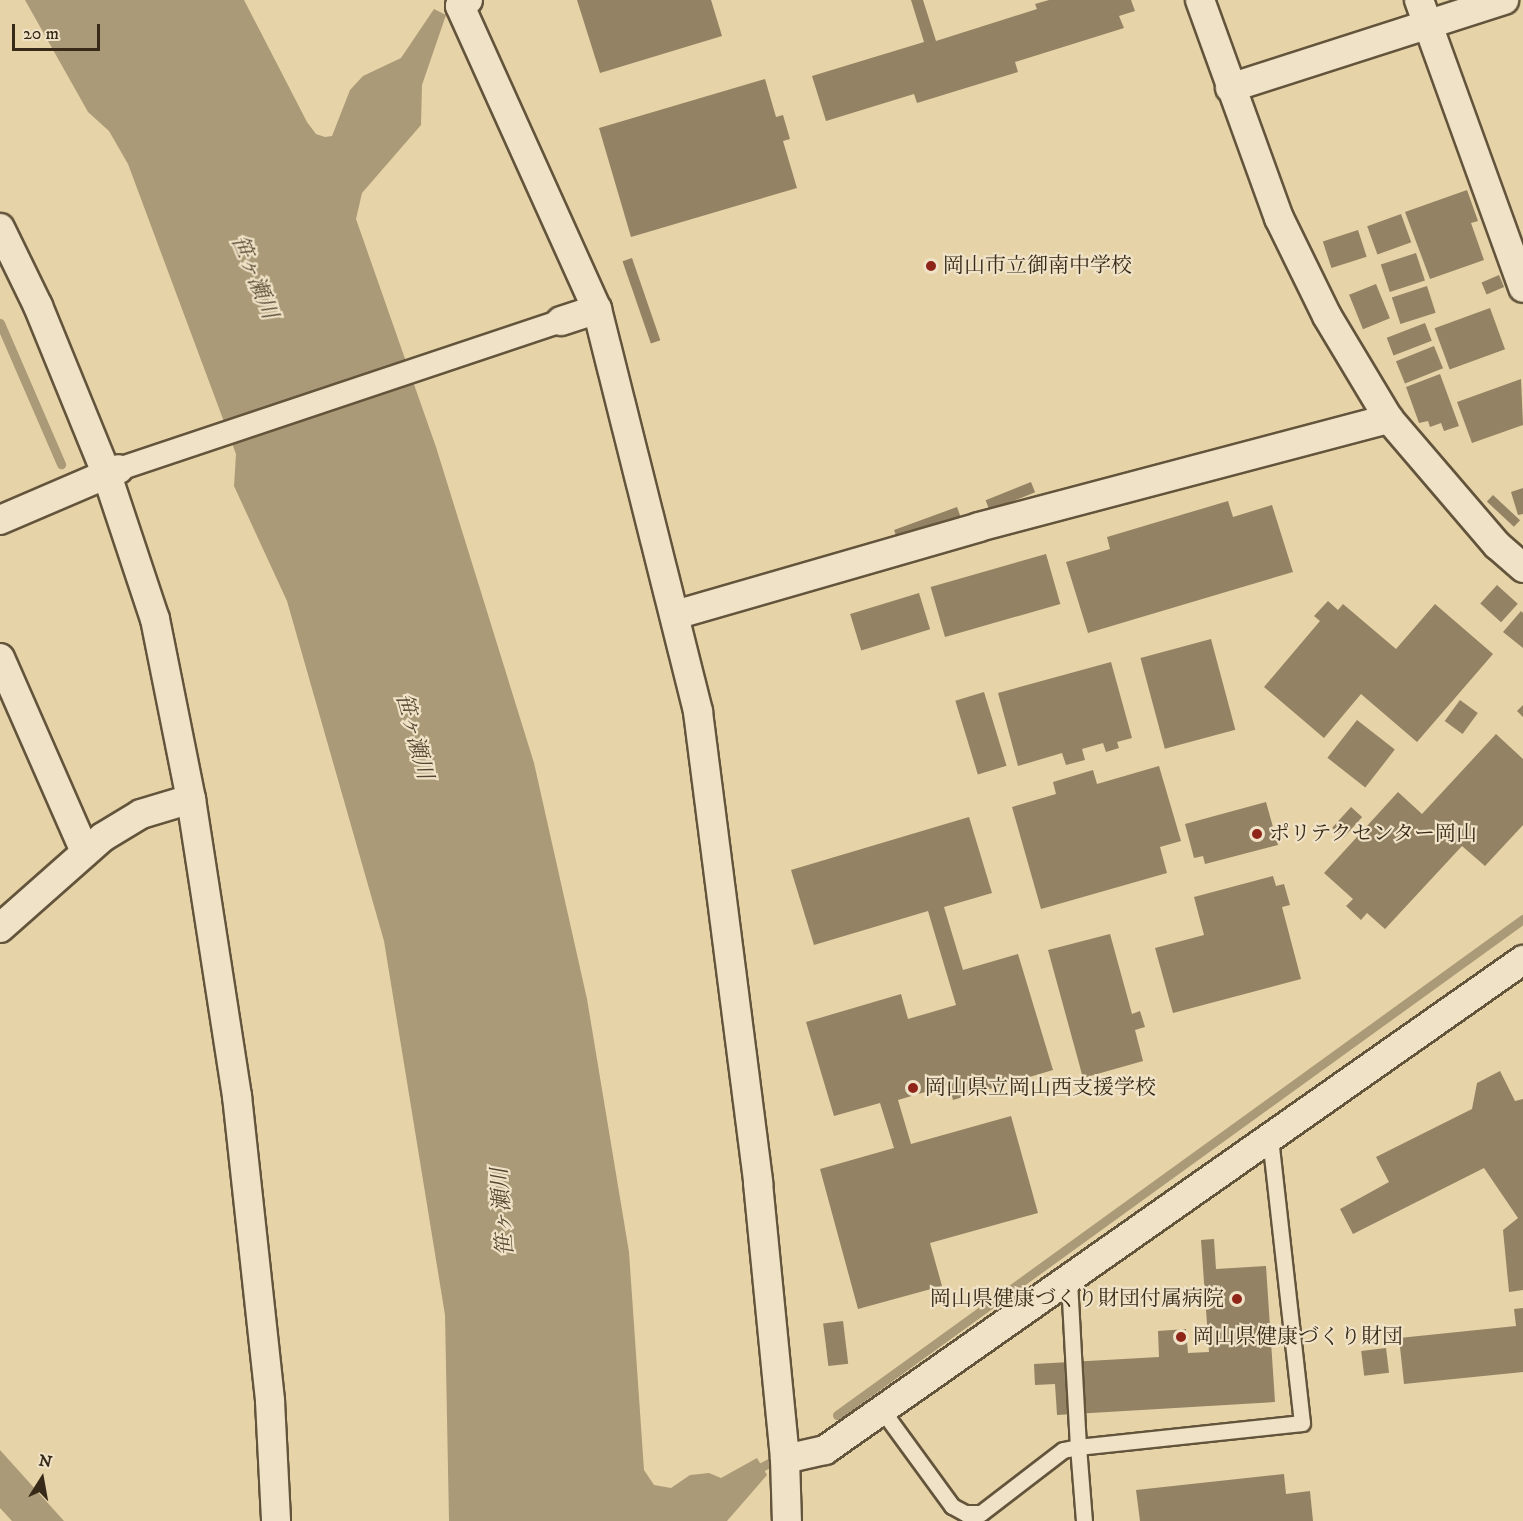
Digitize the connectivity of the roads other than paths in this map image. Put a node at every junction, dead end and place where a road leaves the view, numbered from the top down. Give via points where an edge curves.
1 (468, 0) edge
2 (1200, 0) edge
3 (1504, 0) edge
4 (1424, 11) edge
5 (1230, 88) junction
6 (0, 228) edge
7 (1523, 288) edge
8 (597, 309) junction
9 (561, 321) joint
10 (1389, 419) junction
11 (113, 472) junction
12 (0, 520) edge
13 (1510, 543) edge
14 (1523, 568) edge
15 (675, 615) junction
16 (0, 658) edge
17 (191, 799) junction
18 (85, 852) junction
19 (0, 928) edge
20 (1523, 960) edge
21 (1270, 1137) junction
22 (1069, 1279) junction
23 (882, 1410) junction
24 (1078, 1447) junction
25 (785, 1459) junction
26 (967, 1517) edge
27 (276, 1521) edge
28 (787, 1521) edge
29 (1084, 1521) edge

1 - 8 street via 460,6
2 - 5 street
3 - 4 street
4 - 5 street
4 - 7 street
5 - 10 street via 1279,218 1327,316
6 - 11 street
8 - 9 street
8 - 15 street
9 - 11 street
10 - 13 street
10 - 15 street via 979,527
11 - 12 street
11 - 17 street via 155,619
13 - 14 street
15 - 25 street via 698,712 739,1018
16 - 18 street
17 - 18 street via 141,814
17 - 27 street via 237,1096 270,1401
18 - 19 street
20 - 21 street
21 - 22 street
21 - 24 lane via 1302,1423
22 - 23 street
22 - 24 lane
23 - 25 street via 825,1450
23 - 26 lane via 952,1506
24 - 26 lane via 1063,1450 981,1513
24 - 29 lane
25 - 28 street

